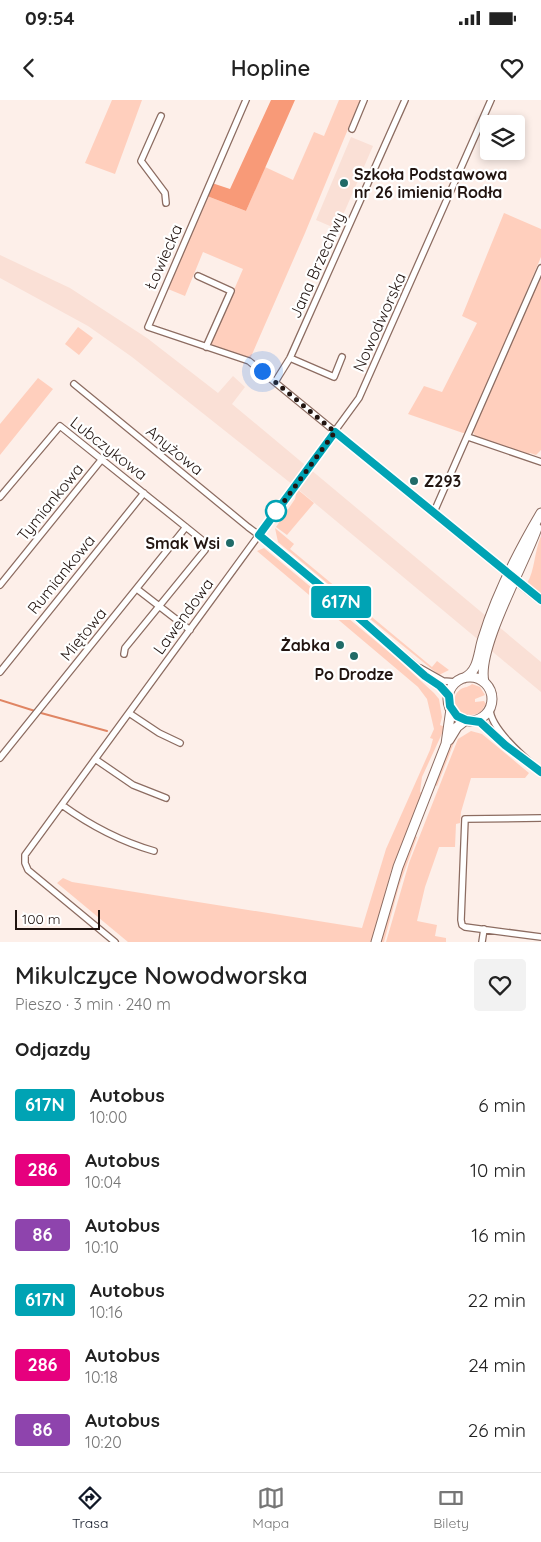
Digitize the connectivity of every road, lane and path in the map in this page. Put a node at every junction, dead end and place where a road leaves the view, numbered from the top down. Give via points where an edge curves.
1 (246, 100) edge
2 (364, 100) edge
3 (405, 100) edge
4 (491, 100) edge
5 (162, 116) dead end
6 (352, 129) dead end
7 (166, 203) dead end
8 (541, 268) edge
9 (198, 276) dead end
10 (206, 347) junction
11 (342, 357) dead end
12 (290, 358) junction
13 (275, 382) junction
14 (74, 384) dead end
15 (335, 432) junction
16 (468, 437) junction
17 (102, 459) junction
18 (541, 462) edge
19 (144, 493) junction
20 (0, 497) edge
21 (434, 512) junction
22 (541, 515) edge
23 (186, 527) junction
24 (259, 535) junction
25 (512, 577) junction
26 (0, 585) edge
27 (137, 589) junction
28 (541, 600) edge
29 (159, 606) junction
30 (190, 630) junction
31 (124, 654) dead end
32 (416, 666) junction
33 (0, 672) edge
34 (461, 680) junction
35 (484, 682) junction
36 (449, 696) junction
37 (490, 708) junction
38 (451, 709) junction
39 (129, 713) junction
40 (466, 720) junction
41 (476, 720) junction
42 (180, 743) dead end
43 (446, 744) junction
44 (0, 758) edge
45 (95, 759) junction
46 (526, 759) junction
47 (541, 772) edge
48 (166, 798) dead end
49 (62, 805) junction
50 (541, 818) edge
51 (154, 851) dead end
52 (484, 929) junction
53 (541, 937) edge
54 (115, 942) edge
55 (376, 942) edge
56 (482, 942) edge

1 - 10 street, Łowiecka via 148,327
2 - 6 street
3 - 12 street, Jana Brzechwy
4 - 15 street, Nowodworska via 370,379
5 - 7 street via 141,161 165,193
8 - 16 street
9 - 10 street via 231,291
10 - 13 street, Łowiecka via 250,361
11 - 12 street via 334,377
12 - 13 street, Jana Brzechwy
13 - 15 street
14 - 24 street, Anyżowa
15 - 21 street
15 - 24 street, Nowodworska
16 - 18 street
16 - 21 street
17 - 19 street, Lubczykowa
17 - 20 street, Lubczykowa via 63,427 56,427
17 - 26 street, Tymiankowa
19 - 23 street, Lubczykowa
19 - 33 street, Rumiankowa
21 - 25 street
22 - 25 main road
23 - 27 street, Miętowa
23 - 29 street, Lubczykowa via 208,546
24 - 30 street, Lawendowa
24 - 32 street, Anyżowa
25 - 28 street
25 - 34 main road via 490,616 474,670
25 - 35 main road via 483,669
27 - 29 street
27 - 44 street, Miętowa
29 - 30 street
29 - 31 street via 125,648
30 - 39 street, Lawendowa
32 - 34 street via 443,681
32 - 36 street
34 - 35 main road via 475,678
34 - 36 main road
35 - 37 main road via 491,693
36 - 38 main road
37 - 41 main road
37 - 46 street via 494,724
38 - 40 main road
38 - 43 main road
39 - 42 street via 159,734
39 - 45 street, Lawendowa
40 - 41 main road
40 - 43 main road
41 - 46 street
43 - 55 main road via 398,867
45 - 48 street via 133,785
45 - 49 street, Lawendowa
46 - 47 street
49 - 51 street via 114,838
49 - 54 street, Lawendowa via 25,855 25,863 30,872
50 - 52 street via 464,819 461,920 465,927
52 - 53 street
52 - 56 street

